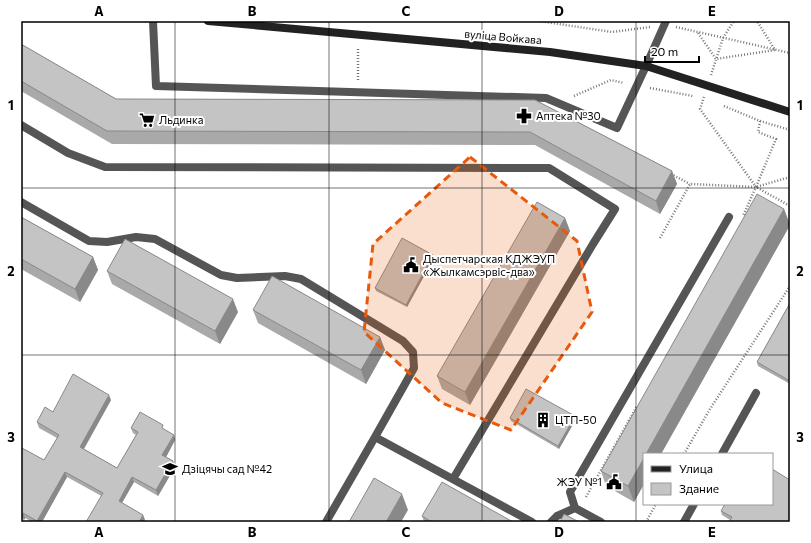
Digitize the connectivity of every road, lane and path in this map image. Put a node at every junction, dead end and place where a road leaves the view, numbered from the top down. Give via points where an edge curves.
1 (154, 21) edge
2 (208, 21) edge
3 (540, 21) edge
4 (734, 21) edge
5 (756, 21) edge
6 (665, 23) edge
7 (697, 33) junction
8 (358, 35) junction
9 (723, 38) junction
10 (776, 50) junction
11 (790, 53) edge
12 (716, 60) junction
13 (646, 66) junction
14 (637, 85) junction
15 (707, 86) junction
16 (358, 92) junction
17 (711, 101) dead end
18 (557, 103) junction
19 (718, 104) dead end
20 (790, 112) edge
21 (760, 121) junction
22 (21, 125) edge
23 (790, 130) edge
24 (669, 173) edge
25 (790, 177) edge
26 (690, 184) junction
27 (756, 187) junction
28 (21, 202) edge
29 (790, 206) edge
30 (729, 217) dead end
31 (660, 238) dead end
32 (790, 286) edge
33 (756, 393) dead end
34 (375, 438) junction
35 (685, 453) edge
36 (723, 453) edge
37 (453, 479) junction
38 (655, 505) edge
39 (693, 505) edge
40 (576, 508) junction
41 (326, 522) edge
42 (532, 522) edge
43 (551, 522) edge
44 (601, 522) edge
45 (646, 522) edge
46 (684, 522) edge

1 - 16 lane via 156,86
2 - 8 main road, вуліца Войкава
3 - 6 path via 612,32
4 - 9 path
5 - 10 path
6 - 7 path
6 - 13 lane
7 - 9 path
7 - 12 path
8 - 13 main road, вуліца Войкава via 550,52
8 - 16 path
9 - 10 path
9 - 12 path
10 - 11 path
10 - 12 path
12 - 15 path
13 - 14 lane
13 - 15 main road, вуліца Войкава
14 - 17 path
14 - 18 path via 611,80
14 - 18 lane via 617,128
15 - 20 main road, вуліца Войкава
16 - 18 lane via 546,98
19 - 21 path
21 - 23 path
21 - 27 path via 758,132 776,140
22 - 37 lane via 68,153 105,166 549,168 615,209
24 - 26 path
25 - 27 path
26 - 27 path
26 - 31 path
27 - 29 path
28 - 34 lane via 89,241 155,238 221,275 237,278 285,276 301,279 403,341 413,352 414,368
30 - 40 lane via 570,492
32 - 35 path
33 - 36 lane
34 - 37 lane
34 - 41 lane
37 - 42 lane
38 - 45 path
39 - 46 lane
40 - 43 lane via 557,516
40 - 44 lane

